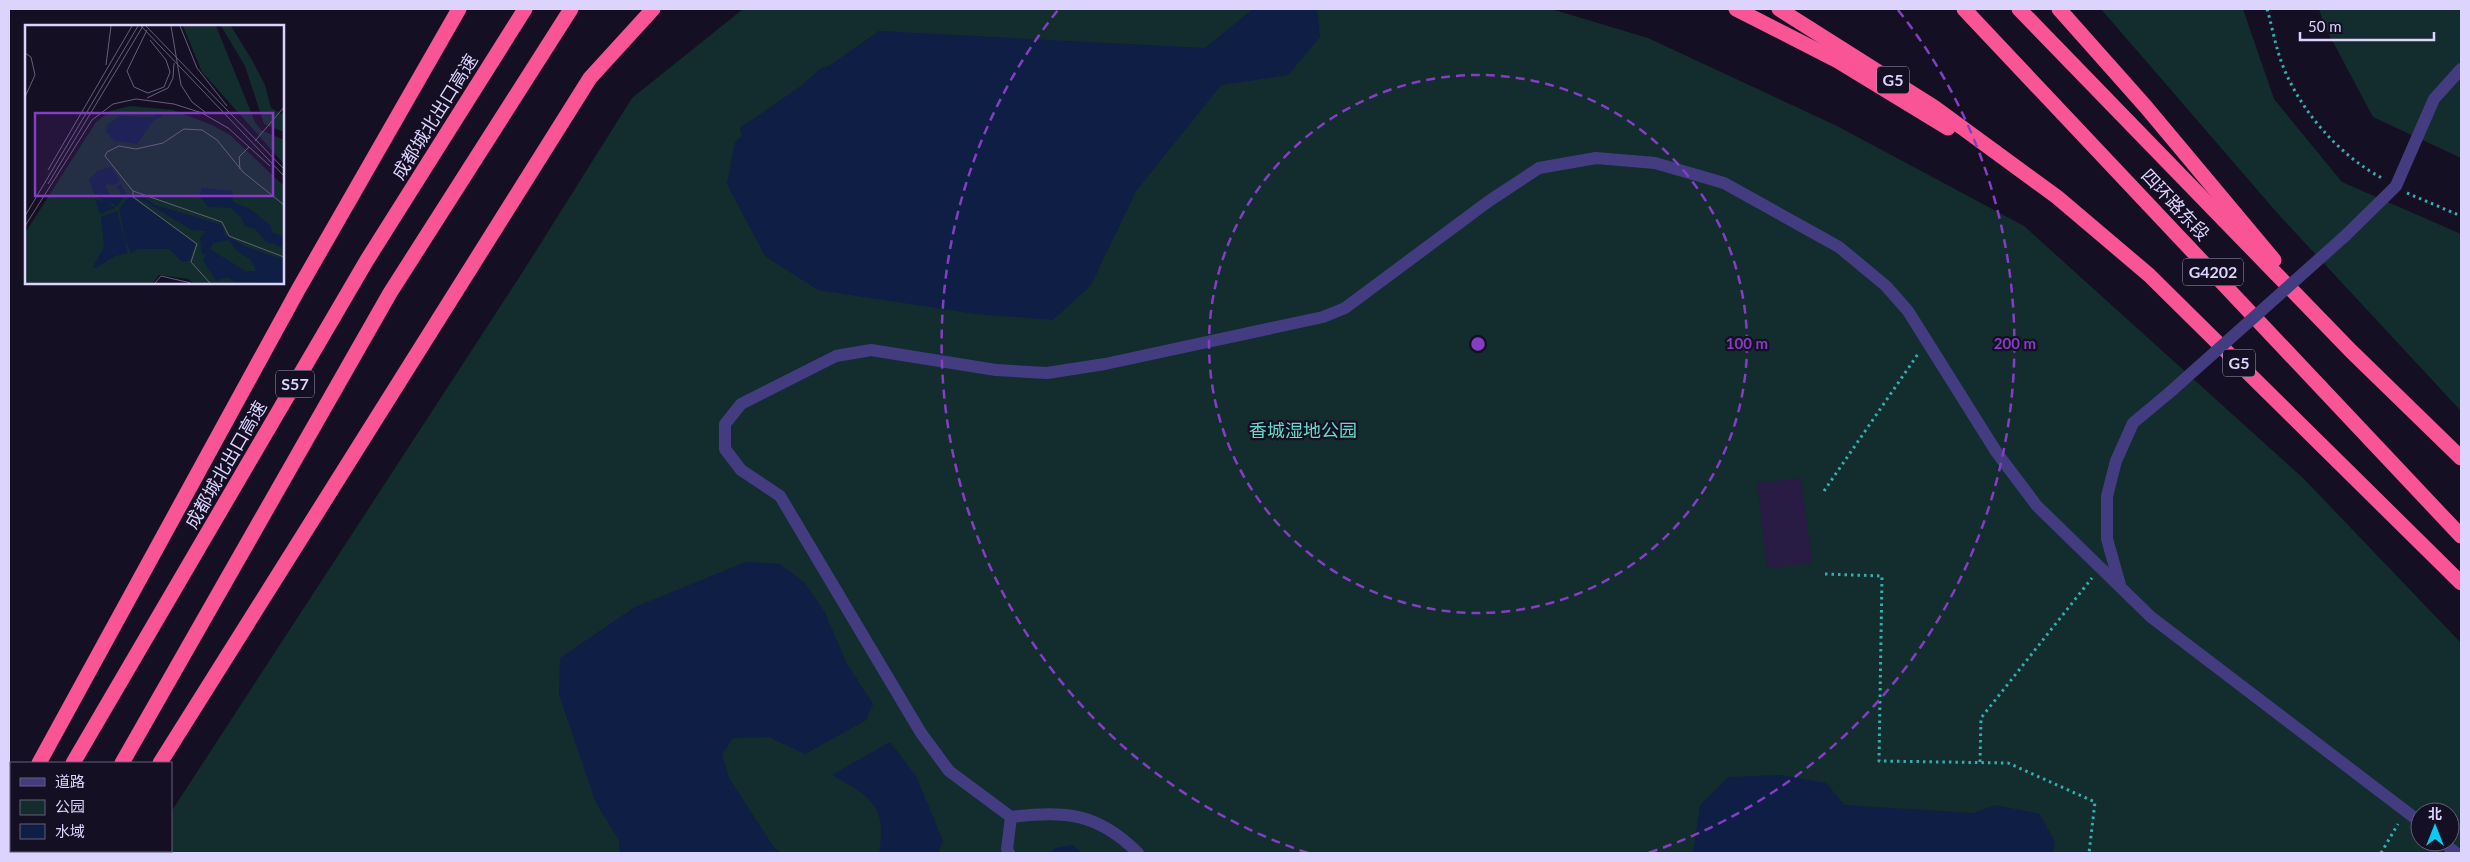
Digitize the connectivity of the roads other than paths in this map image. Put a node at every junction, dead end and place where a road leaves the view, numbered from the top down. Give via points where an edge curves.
1 (458, 9) edge
2 (525, 9) edge
3 (571, 9) edge
4 (653, 9) edge
5 (1736, 9) edge
6 (1779, 9) edge
7 (1964, 9) edge
8 (2019, 9) edge
9 (2059, 9) edge
10 (2461, 70) edge
11 (2002, 158) junction
12 (2351, 351) junction
13 (2461, 458) edge
14 (2461, 536) edge
15 (2461, 583) edge
16 (2120, 588) junction
17 (40, 762) edge
18 (74, 762) edge
19 (123, 762) edge
20 (161, 762) edge
21 (2410, 814) edge
22 (1011, 817) junction
23 (1008, 853) edge
24 (1138, 853) edge

1 - 17 highway via 298,290
2 - 18 highway, 成都城北出口高速 / S57 via 367,260
3 - 19 highway, S57 via 390,293
4 - 20 highway via 590,78
5 - 11 highway via 1838,61
6 - 11 highway, G5 via 1934,107
7 - 14 highway, 四环路东段 / G4202
8 - 12 highway, 四环路东段 / G4202
9 - 12 highway via 2152,114
10 - 16 street, bridge via 2434,100 2396,186 2345,236 2134,423 2116,461 2107,496 2107,539
11 - 15 highway, G5 via 2057,197 2149,274
12 - 13 highway, 四环路东段
16 - 21 street via 2151,617
16 - 22 street via 2037,506 1997,453 1908,311 1892,292 1840,248 1724,183 1655,163 1596,158 1539,168 1345,308 1323,318 1106,364 1047,373 996,370 871,350 836,356 740,404 725,424 725,449 740,470 780,496 920,733 949,771
22 - 23 street
22 - 24 street via 1070,814 1096,821

